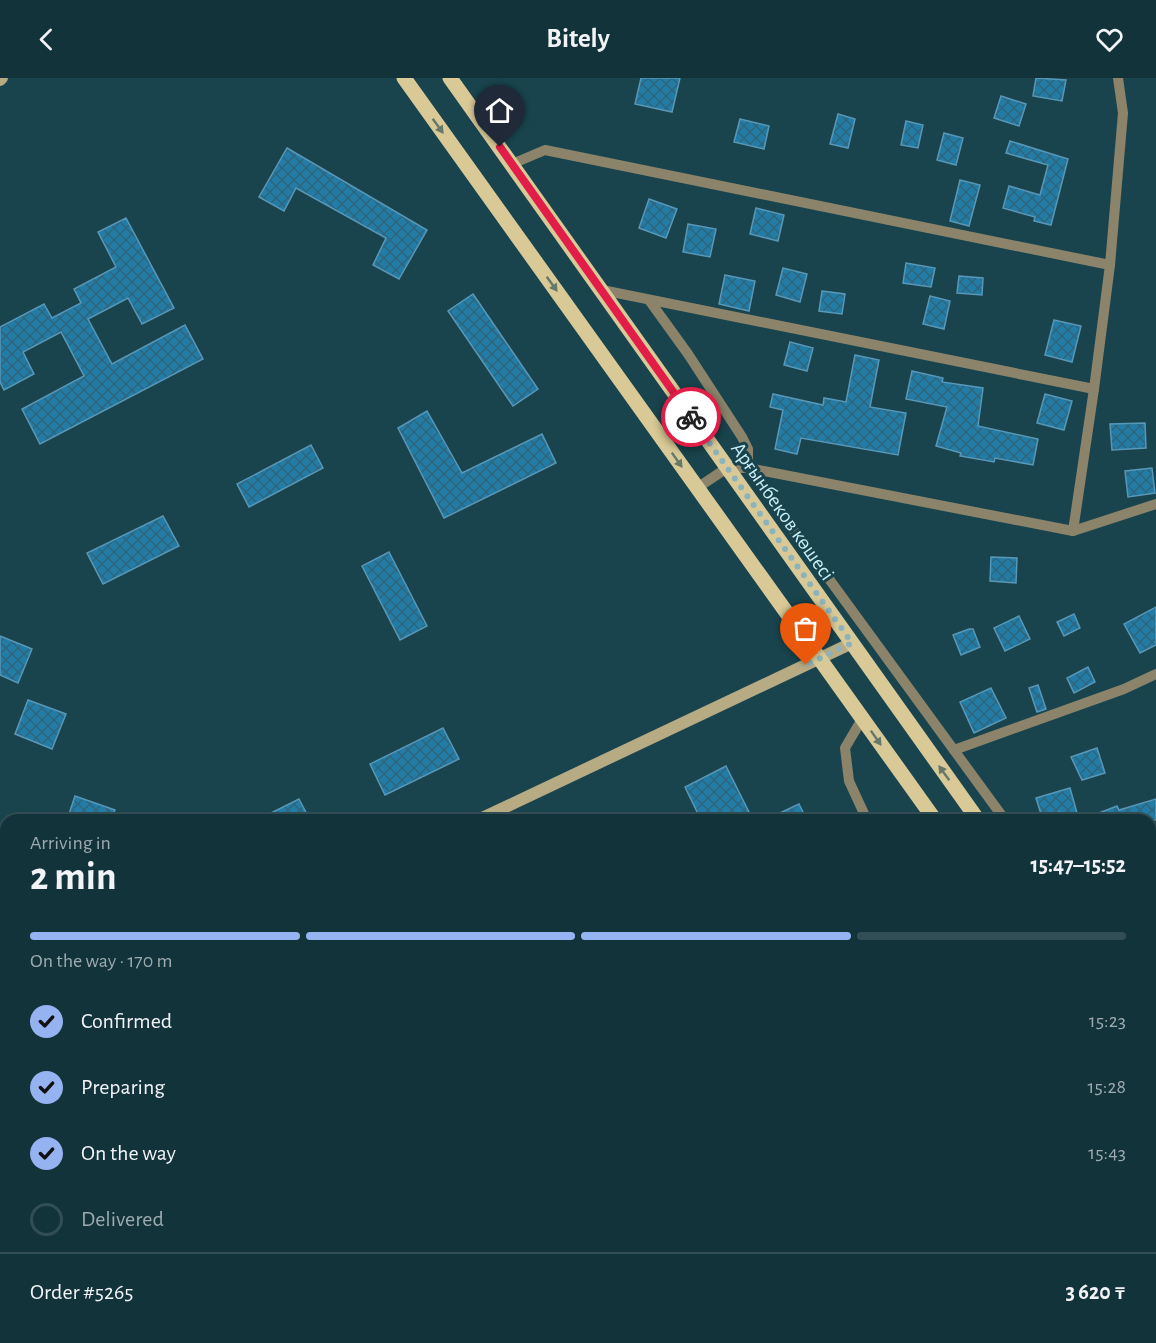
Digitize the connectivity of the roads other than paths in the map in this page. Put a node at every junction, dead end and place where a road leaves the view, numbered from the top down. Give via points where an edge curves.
1 (404, 78) edge
2 (450, 78) edge
3 (1118, 78) edge
4 (512, 164) junction
5 (1110, 265) junction
6 (602, 290) junction
7 (649, 300) junction
8 (1094, 389) junction
9 (727, 468) junction
10 (748, 468) junction
11 (697, 488) junction
12 (1156, 504) edge
13 (1073, 531) junction
14 (852, 643) junction
15 (820, 658) junction
16 (1156, 674) edge
17 (862, 719) junction
18 (954, 750) junction
19 (491, 814) edge
20 (864, 814) edge
21 (931, 814) edge
22 (974, 814) edge
23 (1001, 814) edge

1 -> 11 main road
2 - 4 main road, Арғынбеков көшесі
3 - 5 street via 1123,113
4 - 5 street via 545,150
4 - 6 main road, Арғынбеков көшесі
5 - 8 street
6 - 7 street
6 - 9 main road, Арғынбеков көшесі
7 - 8 street
7 - 10 street via 742,437 748,449
8 - 13 street
9 - 10 street
9 - 11 street
9 - 14 main road, Арғынбеков көшесі
10 - 13 street
10 - 18 street
11 - 15 main road
12 - 13 street
14 - 15 street
22 -> 14 main road, Арғынбеков көшесі
15 - 17 main road
15 - 19 street
16 - 18 street
17 - 20 street via 845,748 849,781
17 -> 21 main road
18 - 23 street

